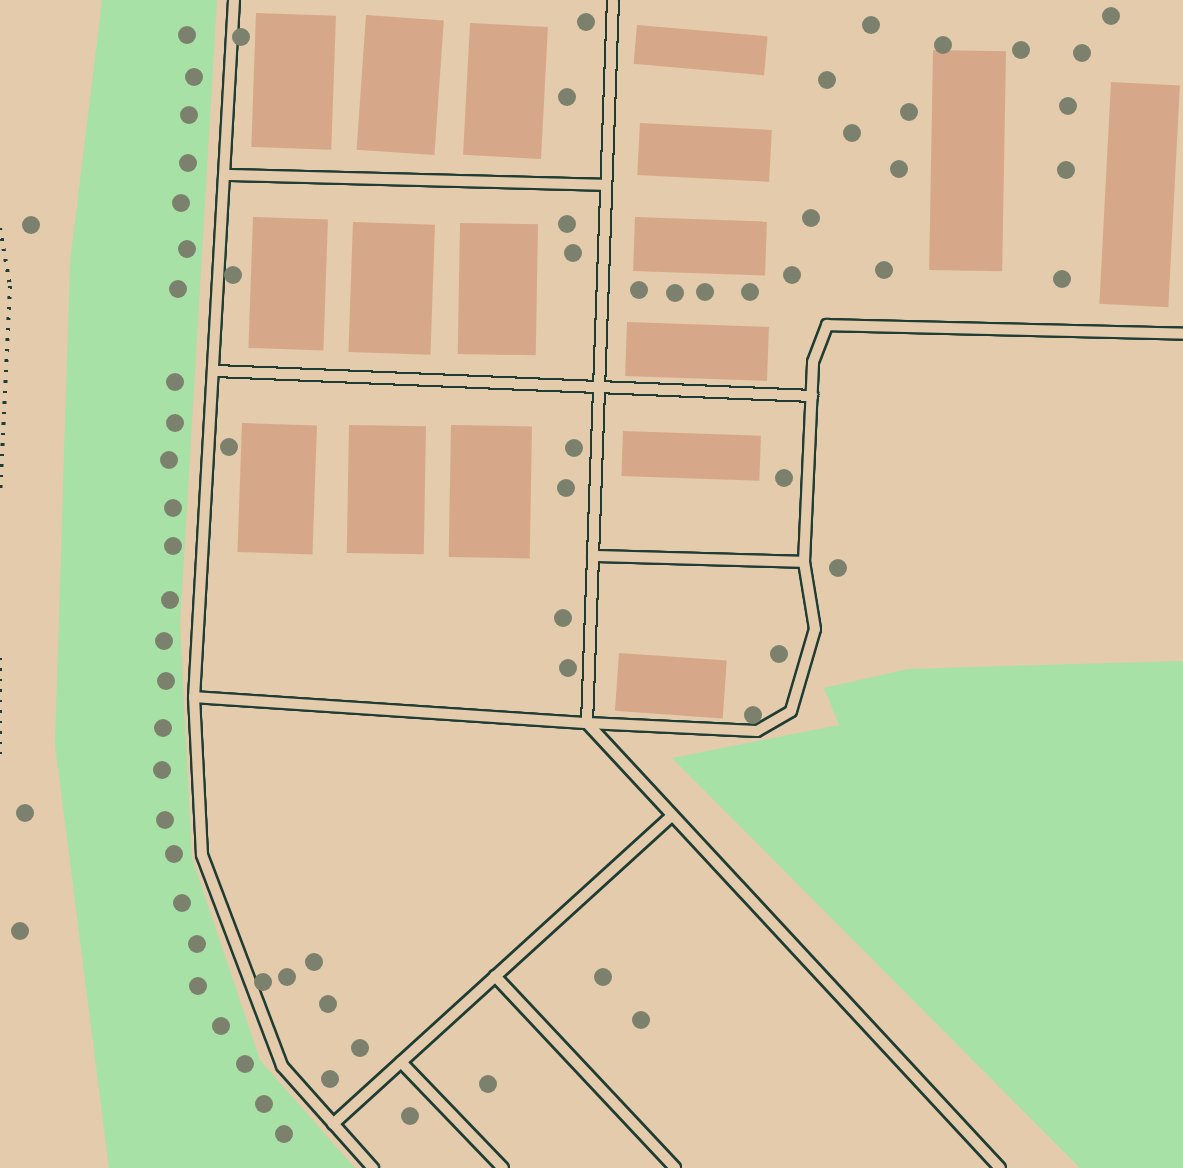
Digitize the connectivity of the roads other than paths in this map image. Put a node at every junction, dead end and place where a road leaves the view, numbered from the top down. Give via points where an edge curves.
1 (234, 0) edge
2 (614, 0) edge
3 (226, 175) junction
4 (606, 185) junction
5 (1183, 334) edge
6 (216, 371) junction
7 (599, 390) junction
8 (812, 396) junction
9 (593, 556) junction
10 (804, 562) junction
11 (194, 696) junction
12 (588, 724) junction
13 (668, 818) junction
14 (495, 976) junction
15 (401, 1062) junction
16 (334, 1124) junction
17 (374, 1168) edge
18 (503, 1168) edge
19 (675, 1168) edge
20 (1000, 1168) edge

1 - 3 lane
2 - 4 lane
3 - 4 lane
3 - 6 lane
4 - 7 lane
5 - 8 lane via 846,320 816,340
6 - 7 lane
6 - 11 lane
7 - 8 lane
7 - 9 lane
8 - 10 lane
9 - 10 lane
9 - 12 lane
10 - 12 lane via 815,600 811,662 792,711 774,725
11 - 12 lane
11 - 16 lane via 202,855 282,1066
12 - 13 lane
13 - 14 lane
13 - 20 lane
14 - 15 lane
14 - 19 lane
15 - 16 lane
15 - 18 lane
16 - 17 lane

